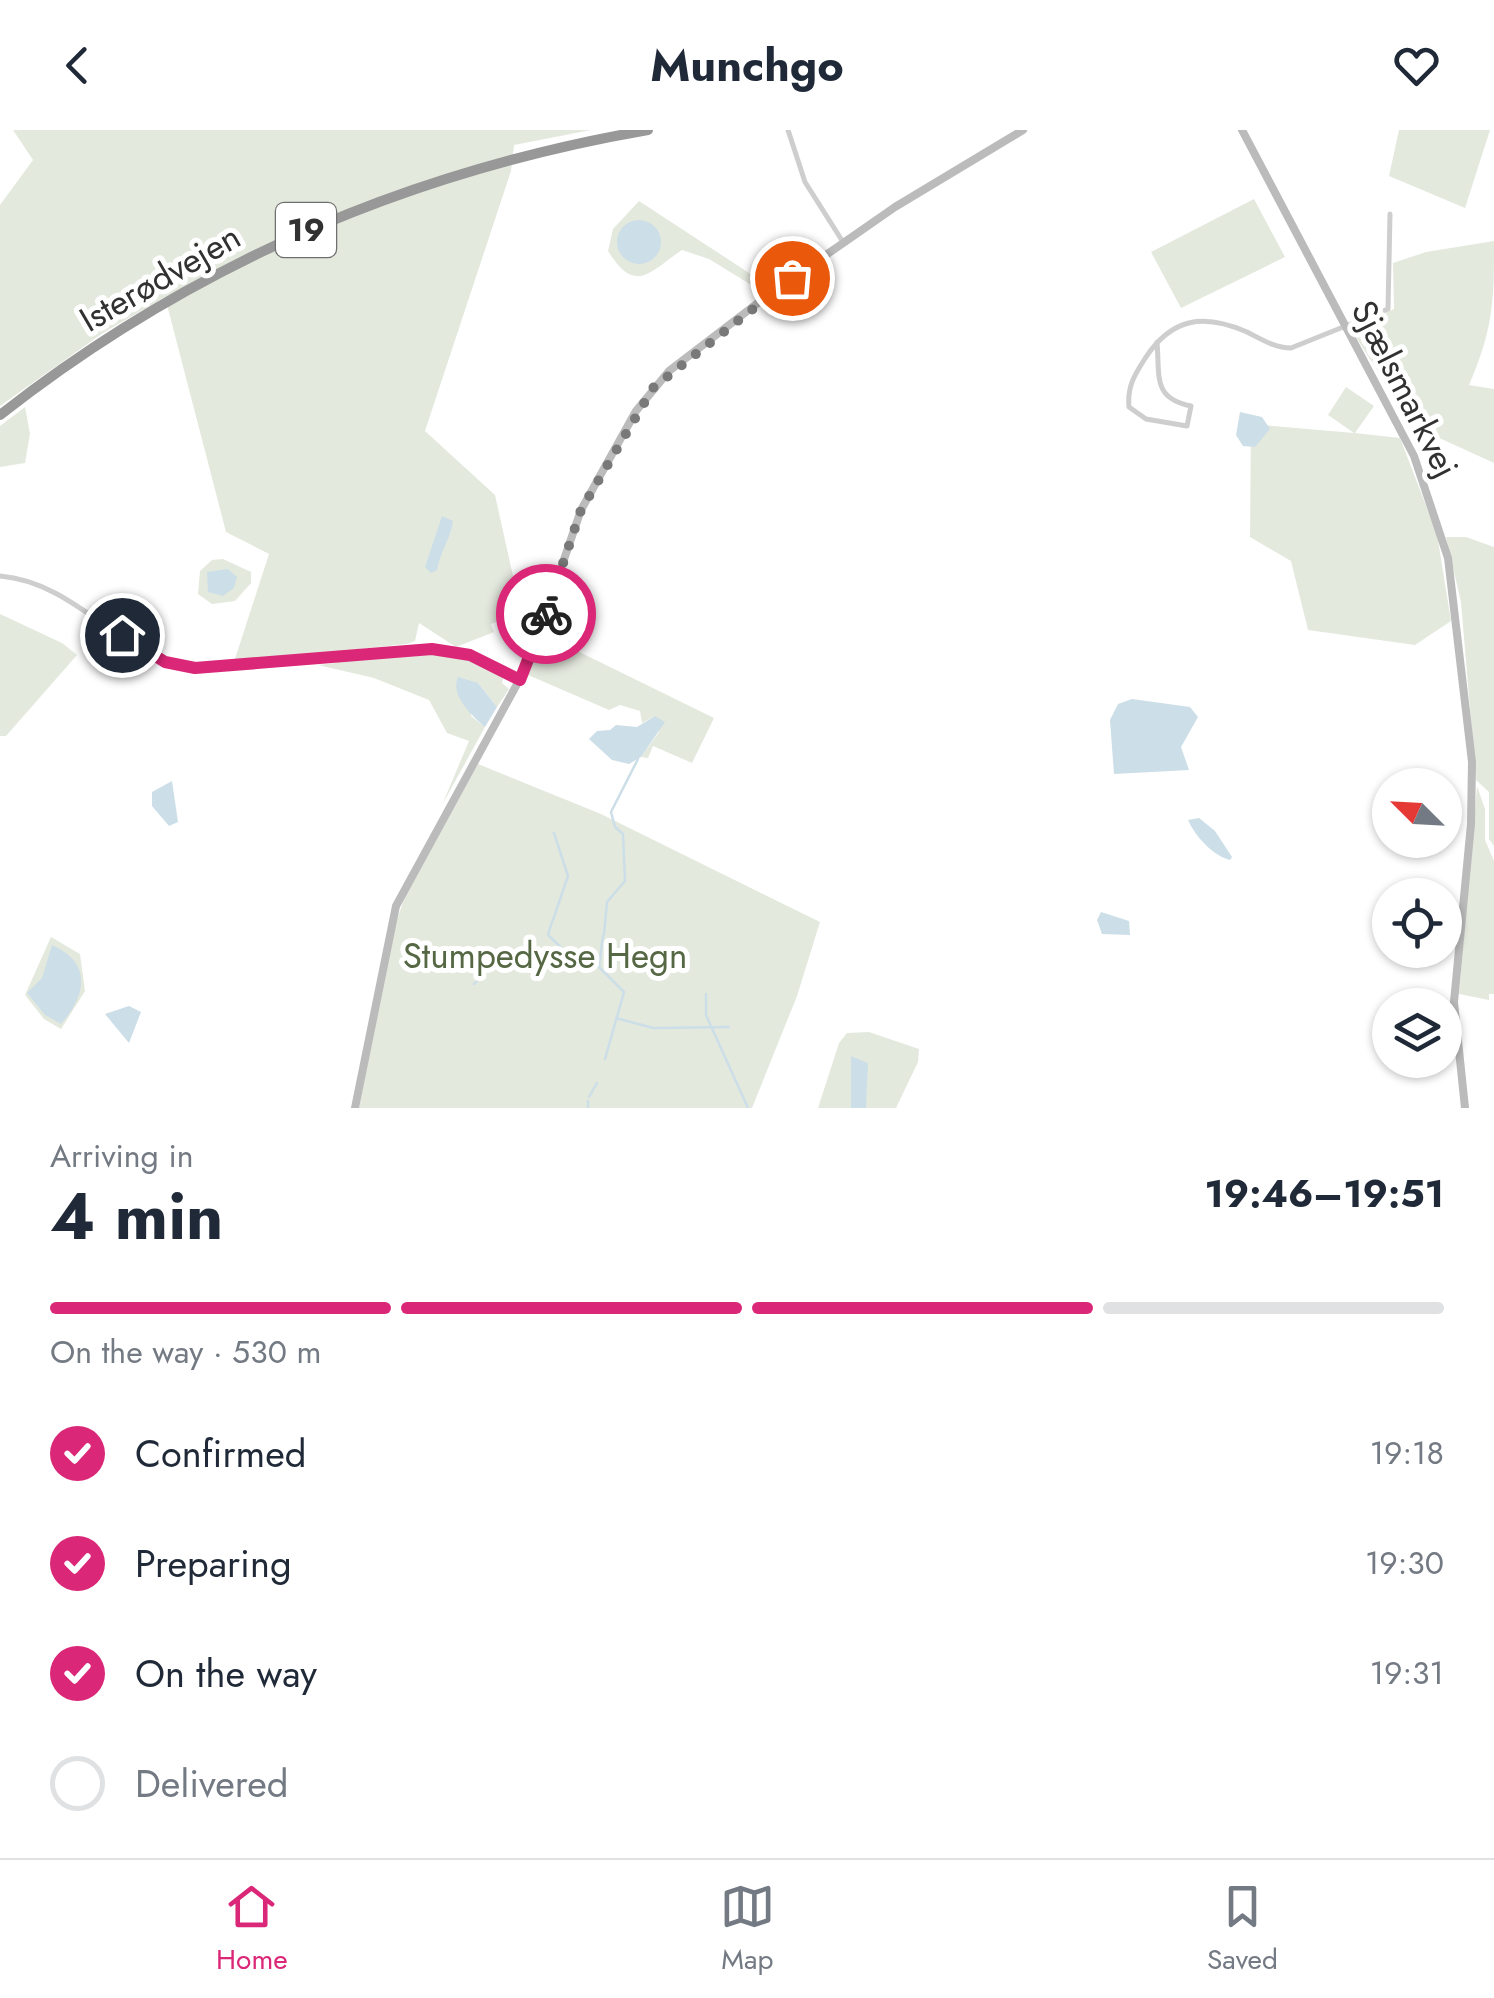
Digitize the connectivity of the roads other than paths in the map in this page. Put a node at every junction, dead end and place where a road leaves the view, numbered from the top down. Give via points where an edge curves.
1 (648, 130) edge
2 (788, 130) edge
3 (1023, 130) edge
4 (1242, 130) edge
5 (1390, 214) dead end
6 (843, 242) junction
7 (1344, 327) junction
8 (1156, 342) junction
9 (0, 415) edge
10 (0, 576) edge
11 (520, 680) junction
12 (355, 1108) edge
13 (1465, 1108) edge

1 - 9 highway, Isterødvejen / 19 via 487,165 293,235 155,307
2 - 6 street via 805,182
3 - 6 street
4 - 7 street, Sjælsmarkvej
5 - 7 street via 1388,309
6 - 11 street via 653,388 581,510
7 - 8 street via 1284,348 1225,324 1187,322
7 - 13 street, Sjælsmarkvej via 1414,456 1442,532 1454,595 1472,762 1454,1002
8 - 8 street via 1132,378 1129,407 1146,420 1187,426 1190,406 1163,395
10 - 11 street via 46,588 179,667 432,649 470,655
11 - 12 street via 396,906

